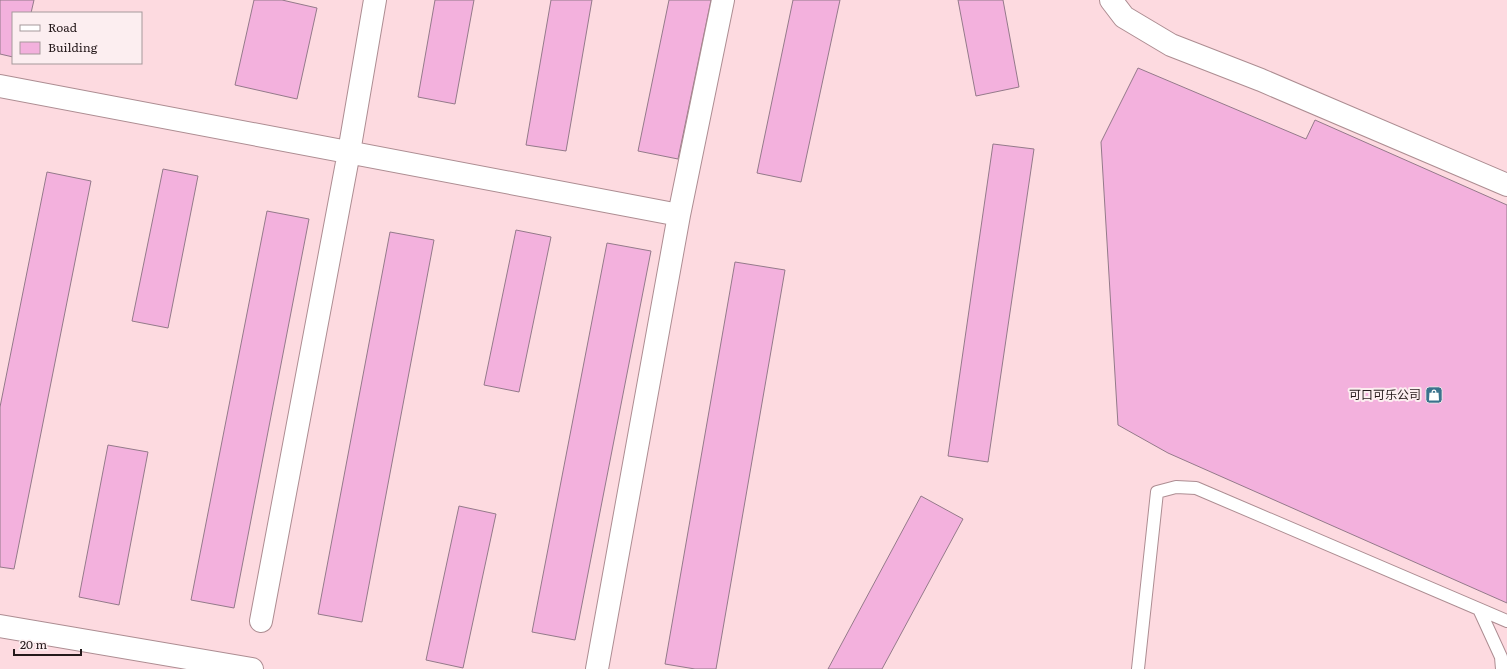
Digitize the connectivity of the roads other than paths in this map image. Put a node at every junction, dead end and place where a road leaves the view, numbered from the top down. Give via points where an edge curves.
1 (375, 0) edge
2 (723, 0) edge
3 (1111, 0) edge
4 (0, 86) edge
5 (349, 152) junction
6 (1507, 185) edge
7 (679, 216) junction
8 (1479, 609) junction
9 (260, 621) dead end
10 (1507, 621) edge
11 (0, 626) edge
12 (252, 669) edge
13 (597, 669) edge
14 (1138, 669) edge
15 (1502, 669) edge

1 - 5 street
2 - 7 street
3 - 6 street via 1124,17 1171,45 1261,80
4 - 5 street
5 - 7 street
5 - 9 street
7 - 13 street
8 - 10 lane
8 - 14 lane via 1196,488 1176,487 1157,492
8 - 15 lane via 1501,657
11 - 12 street

